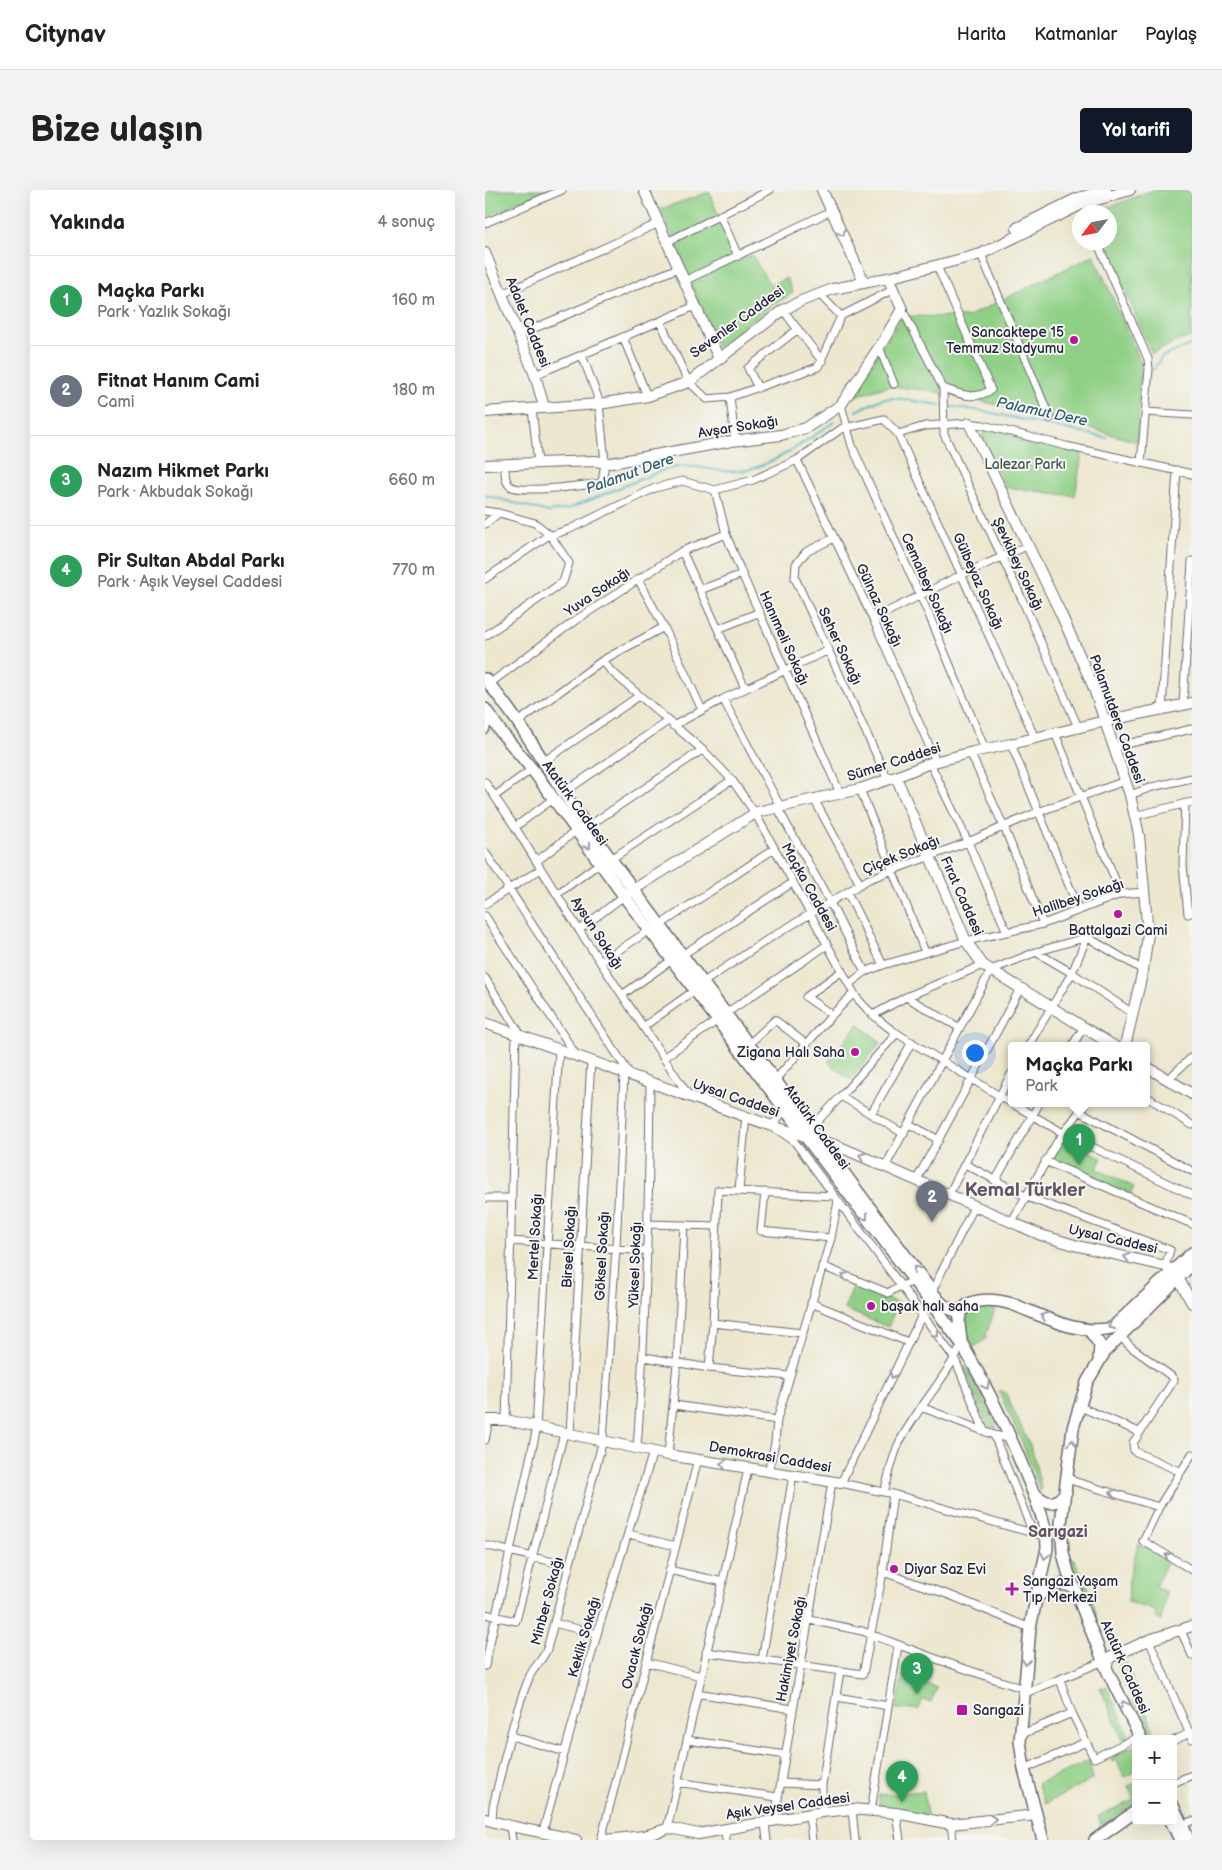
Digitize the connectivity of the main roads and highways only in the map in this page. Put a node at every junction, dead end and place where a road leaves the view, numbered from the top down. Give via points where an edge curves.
1 (487, 682) edge
2 (499, 696) junction
3 (487, 711) edge
4 (526, 734) junction
5 (512, 745) junction
6 (558, 796) junction
7 (721, 1017) junction
8 (807, 1132) junction
9 (833, 1149) junction
10 (826, 1164) junction
11 (1192, 1253) edge
12 (1192, 1264) edge
13 (1172, 1272) junction
14 (962, 1311) junction
15 (1090, 1331) junction
16 (961, 1344) junction
17 (1099, 1359) junction
18 (1033, 1492) junction
19 (1066, 1492) junction
20 (1073, 1588) junction
21 (1037, 1597) junction
22 (1139, 1735) edge
23 (1132, 1814) edge
24 (1182, 1823) edge
25 (1043, 1840) edge
26 (1095, 1840) edge
27 (1180, 1840) edge
28 (1189, 1840) edge

1 - 2 main road, Atatürk Caddesi
2 - 3 main road via 497,708
2 - 4 main road, Atatürk Caddesi
3 - 5 main road, Atatürk Caddesi
4 - 5 main road via 515,731
4 - 6 main road, Atatürk Caddesi
5 - 6 main road, Atatürk Caddesi
6 - 7 main road, Atatürk Caddesi
7 - 8 main road, Atatürk Caddesi via 783,1106
7 - 8 main road, Atatürk Caddesi via 775,1080
8 - 9 main road, Atatürk Caddesi
8 - 10 main road, Atatürk Caddesi
9 - 10 main road
14 -> 9 main road, Atatürk Caddesi via 946,1308 932,1291
10 -> 16 main road, Atatürk Caddesi
11 - 13 main road
12 - 13 main road
13 -> 15 main road via 1112,1328
13 - 17 main road, Atatürk Caddesi
15 -> 14 main road via 1002,1302 981,1300 970,1303
14 - 16 main road via 959,1321
15 - 17 main road via 1099,1345
16 -> 18 main road, Atatürk Caddesi via 1012,1439
19 -> 17 main road, Atatürk Caddesi via 1073,1428 1082,1408 1087,1382
18 - 19 main road via 1050,1503
18 -> 21 main road, Atatürk Caddesi via 1047,1537
19 - 20 main road, Atatürk Caddesi via 1061,1523 1063,1553
20 - 21 main road via 1057,1584
22 -> 20 main road, Atatürk Caddesi via 1103,1666
21 -> 25 main road, Atatürk Caddesi via 1030,1628 1020,1735 1024,1769
23 - 26 main road
24 - 27 main road
24 - 28 main road

